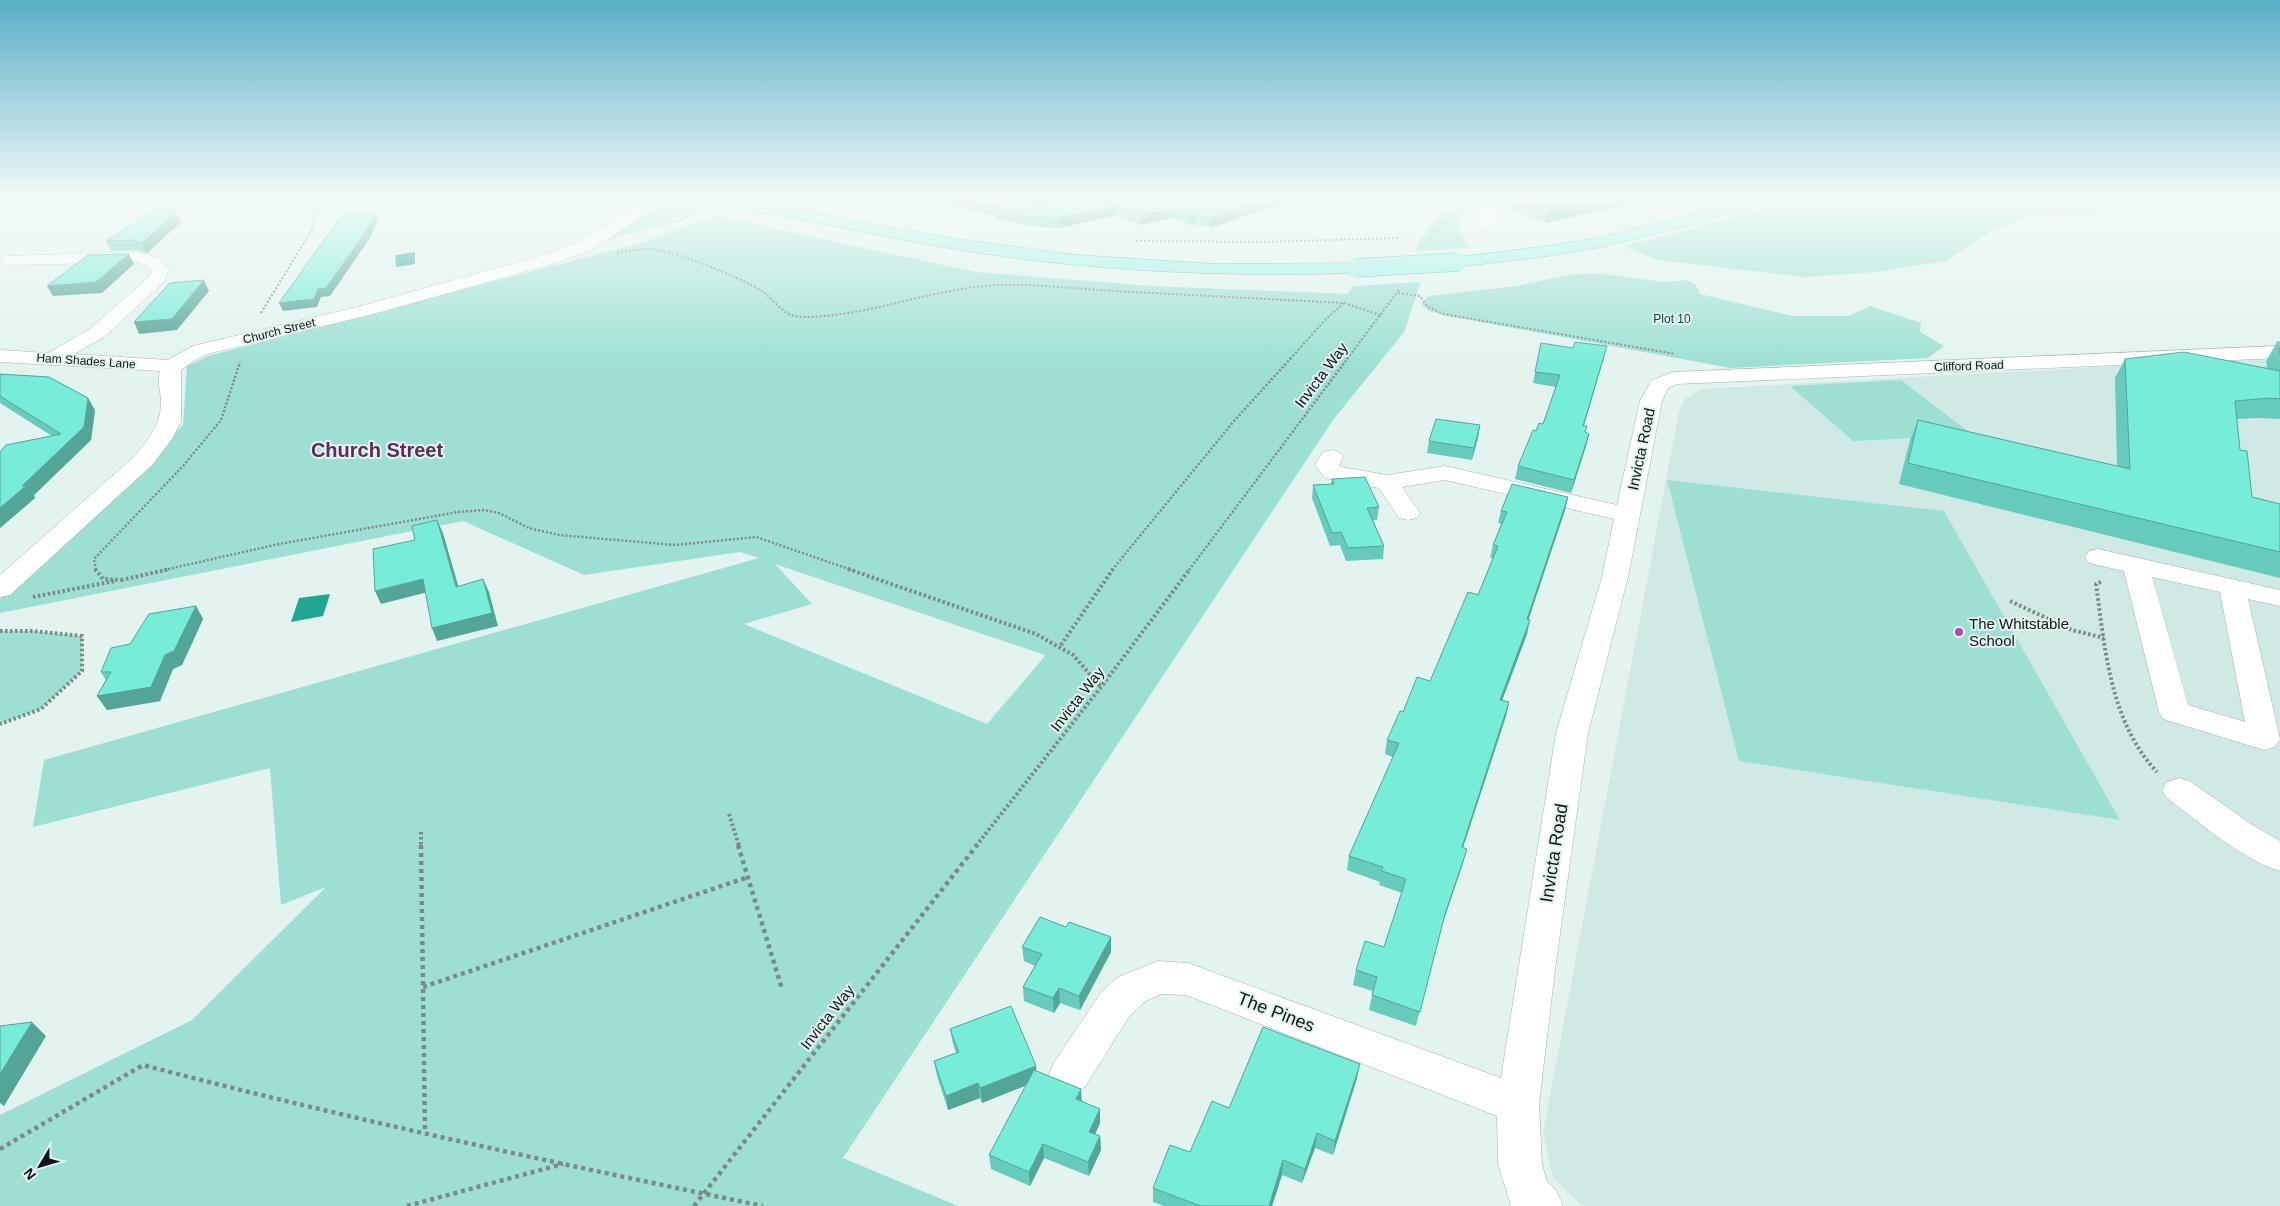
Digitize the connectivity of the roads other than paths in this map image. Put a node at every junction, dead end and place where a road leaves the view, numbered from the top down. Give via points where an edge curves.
1 (563, 254) edge
2 (1028, 254) edge
3 (1523, 254) edge
4 (11, 260) dead end
5 (2280, 352) edge
6 (0, 356) edge
7 (52, 358) junction
8 (172, 366) junction
9 (1659, 384) joint
10 (1331, 457) dead end
11 (1387, 482) junction
12 (1408, 513) dead end
13 (1628, 515) junction
14 (2098, 557) road end
15 (2136, 566) junction
16 (0, 588) edge
17 (2232, 588) junction
18 (2280, 598) edge
19 (2179, 790) road end
20 (2280, 858) edge
21 (1070, 1074) dead end
22 (1518, 1104) junction
23 (1535, 1200) edge

1 - 8 street, Church Street via 366,310 200,350
2 - 3 main road, bridge via 1246,270 1355,268
4 - 7 street via 137,257 153,262 160,269 158,278 97,333
5 - 9 street, Clifford Road via 1674,378
6 - 7 street, Ham Shades Lane
7 - 8 street, Ham Shades Lane
8 - 16 street via 168,378 171,415 164,435 144,460
9 - 13 street, Invicta Road via 1651,401
10 - 11 street via 1327,465 1333,473
11 - 12 street
11 - 13 street via 1445,473
13 - 22 street, Invicta Road via 1615,577 1572,733
14 - 15 street
15 - 17 street
15 - 17 street via 2174,712 2264,739
17 - 18 street
19 - 20 street
21 - 22 street, The Pines via 1116,1003 1158,976 1188,979
22 - 23 street, Invicta Road via 1520,1164

